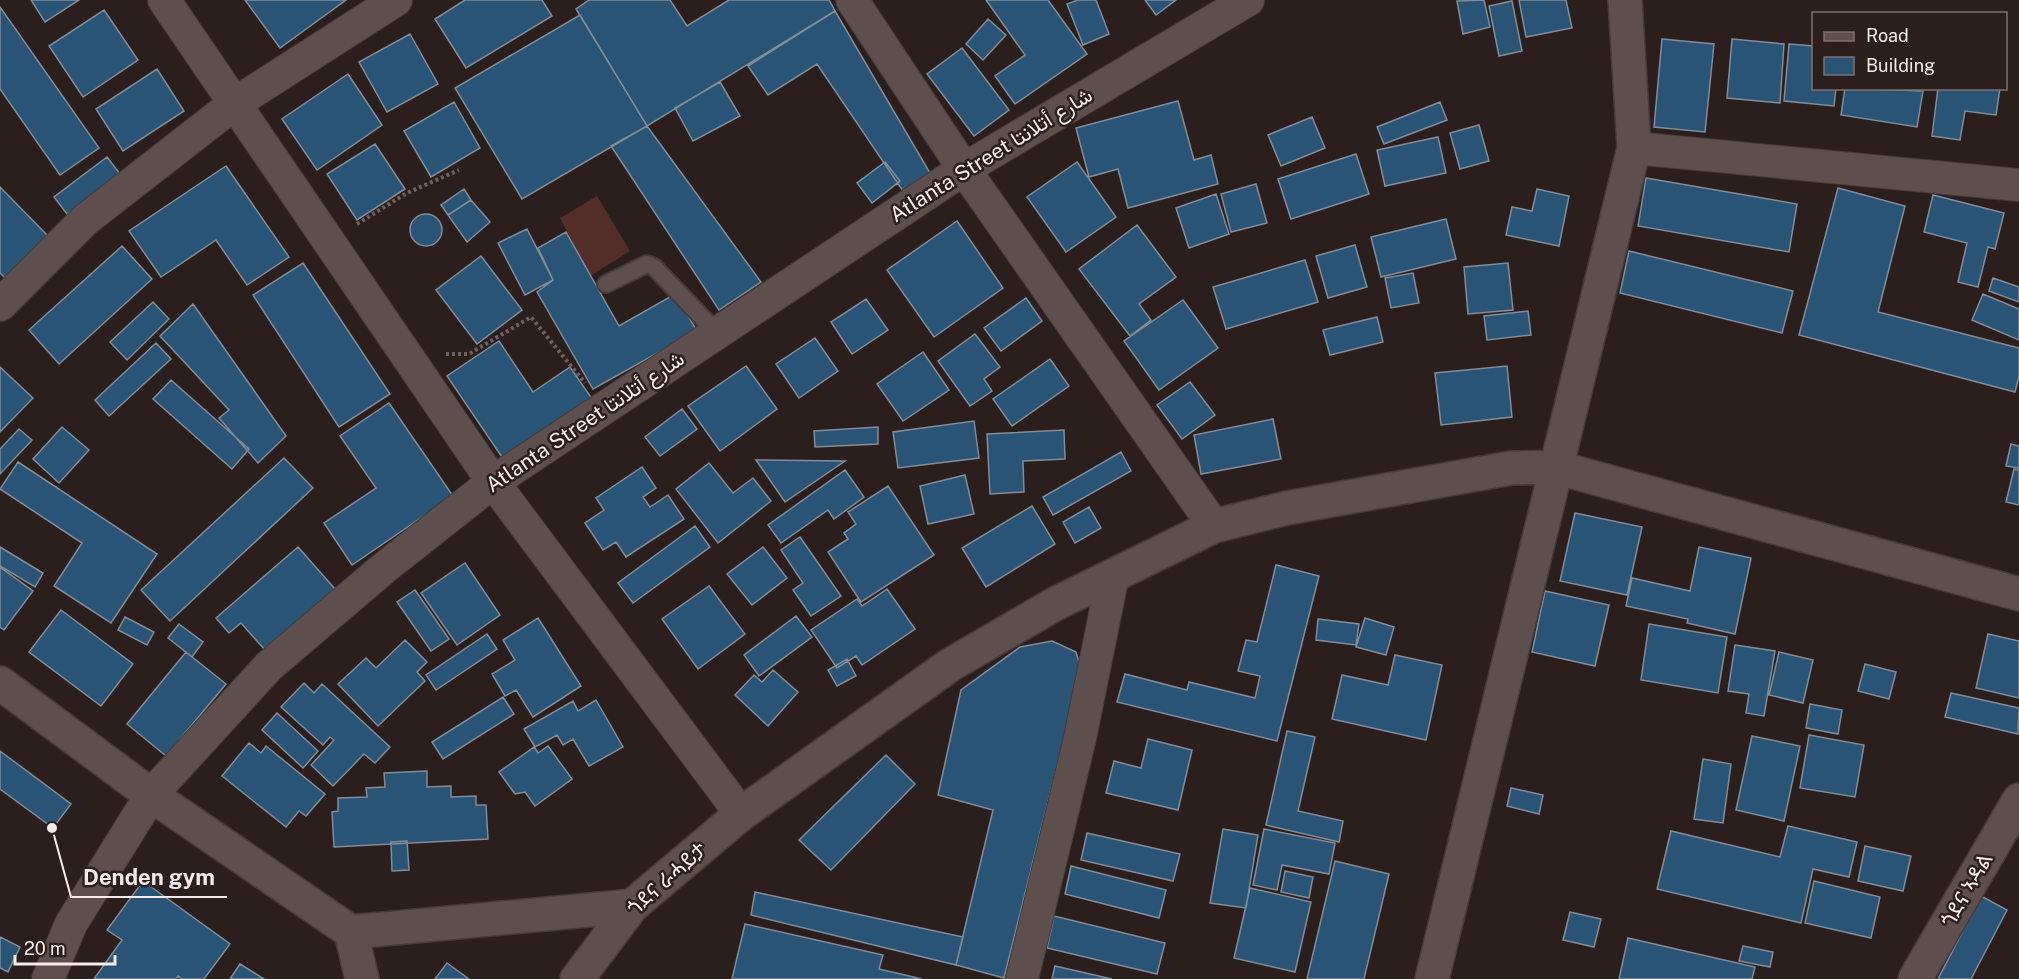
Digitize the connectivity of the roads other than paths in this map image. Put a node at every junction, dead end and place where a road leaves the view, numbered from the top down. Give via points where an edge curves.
1 (164, 0) edge
2 (396, 0) edge
3 (852, 0) edge
4 (1248, 0) edge
5 (1625, 0) edge
6 (234, 104) junction
7 (1634, 148) junction
8 (964, 169) junction
9 (2019, 185) edge
10 (606, 284) dead end
11 (0, 305) edge
12 (717, 333) junction
13 (1555, 467) junction
14 (493, 482) junction
15 (1214, 526) junction
16 (1113, 575) junction
17 (2019, 594) edge
18 (0, 683) edge
19 (151, 795) junction
20 (2019, 800) edge
21 (741, 814) junction
22 (632, 906) junction
23 (351, 932) junction
24 (48, 979) edge
25 (362, 979) edge
26 (577, 979) edge
27 (1022, 979) edge
28 (1432, 979) edge
29 (1915, 979) edge

1 - 6 street
2 - 6 street
3 - 8 street
4 - 8 street, Atlanta Street شارع أتلانتا
5 - 7 street
6 - 11 street via 85,220
6 - 14 street
7 - 9 street
7 - 13 street
8 - 12 street, Atlanta Street شارع أتلانتا via 833,245
8 - 15 street
10 - 12 lane via 647,264 654,267
12 - 14 street, Atlanta Street شارع أتلانتا
13 - 15 street, ጎደና ራሓይታ via 1511,468 1287,508
13 - 17 street, ጎደና ራሓይታ
13 - 28 street
14 - 19 street, Atlanta Street شارع أتلانتا via 269,666
14 - 21 street
15 - 16 street, ጎደና ራሓይታ
16 - 21 street, ጎደና ራሓይታ via 950,665
16 - 27 street via 1080,738
18 - 19 street
19 - 23 street
19 - 24 street, Atlanta Street شارع أتلانتا via 71,924
20 - 29 street, ጎደና ኣዳል
21 - 22 street, ጎደና ራሓይታ
22 - 23 street
22 - 26 street, ጎደና ራሓይታ
23 - 25 street

